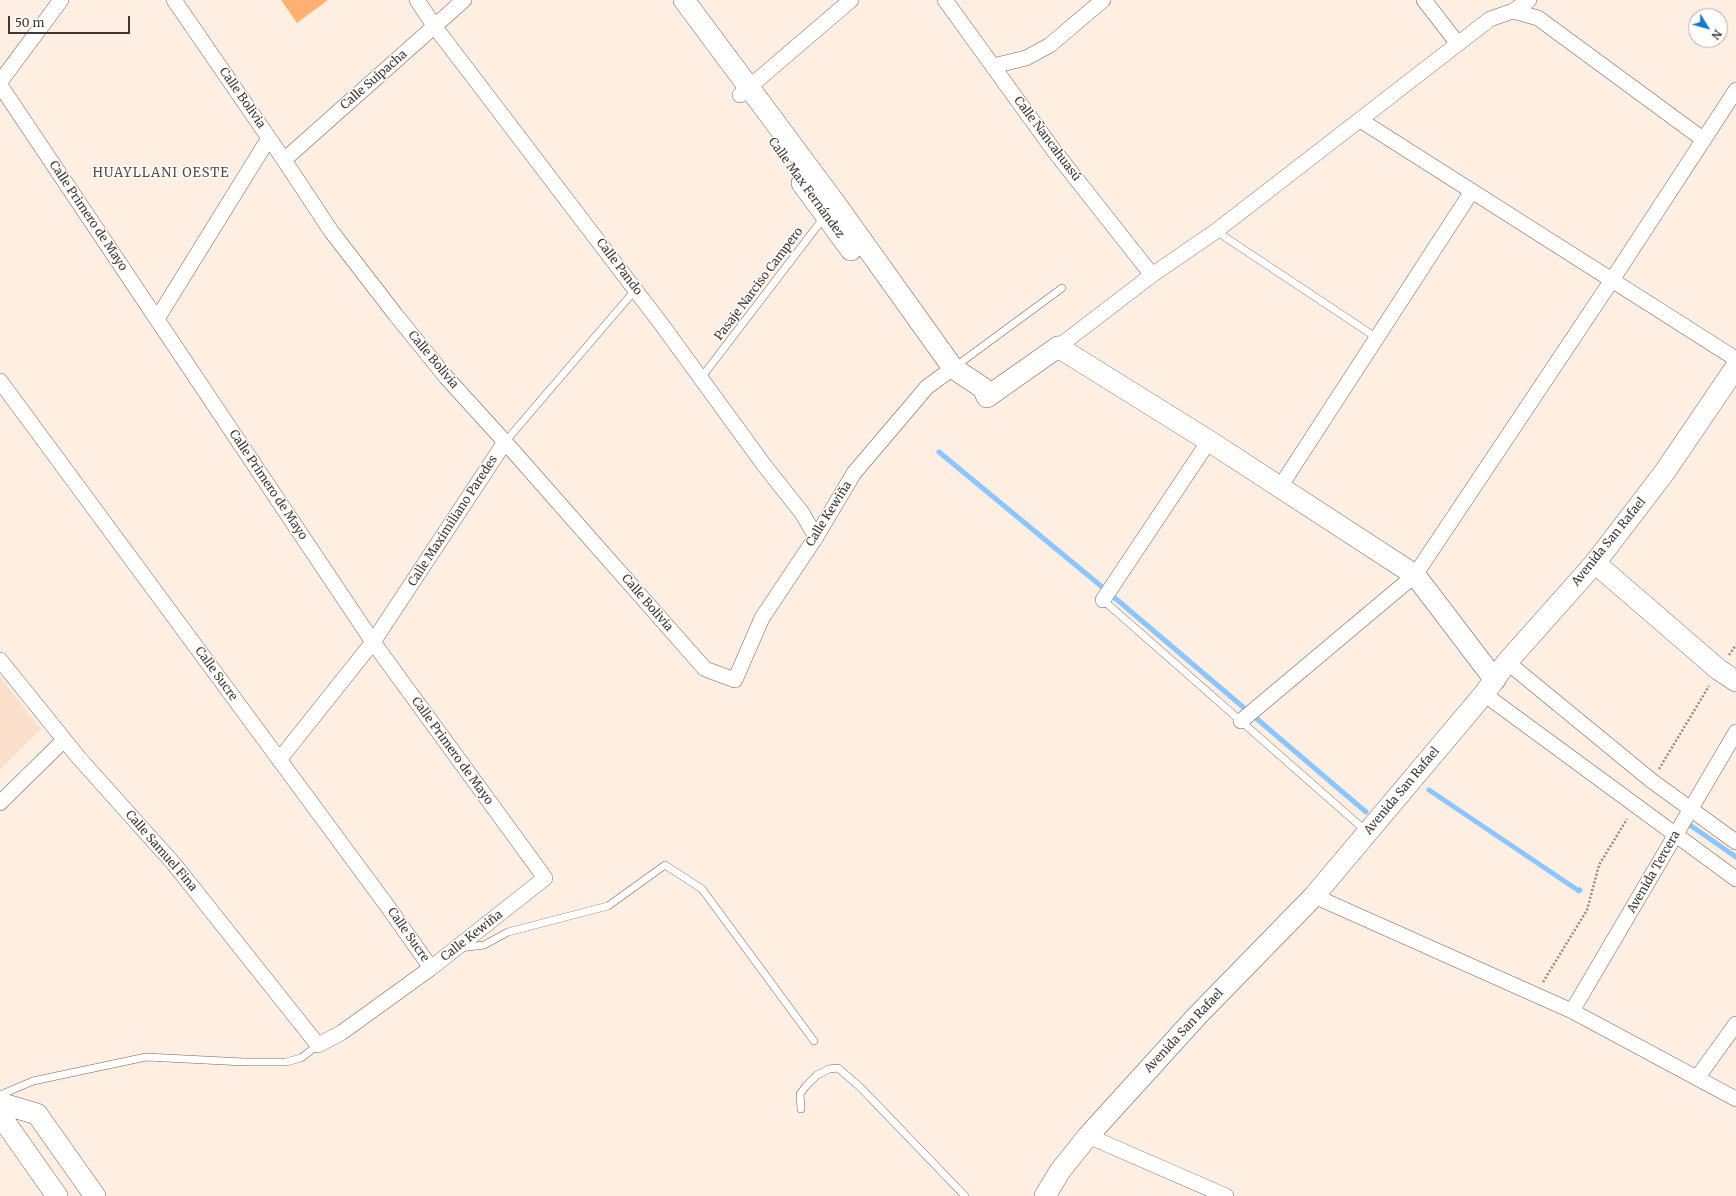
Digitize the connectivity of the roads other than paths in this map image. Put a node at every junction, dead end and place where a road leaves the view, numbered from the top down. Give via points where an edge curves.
1 (61, 0) edge
2 (174, 0) edge
3 (417, 0) edge
4 (464, 0) edge
5 (669, 0) edge
6 (684, 0) edge
7 (851, 0) edge
8 (945, 0) edge
9 (1103, 0) edge
10 (1424, 0) edge
11 (1529, 0) edge
12 (1513, 11) junction
13 (435, 27) junction
14 (1458, 44) junction
15 (993, 66) junction
16 (0, 82) edge
17 (0, 85) edge
18 (1736, 90) edge
19 (745, 92) junction
20 (1360, 120) junction
21 (270, 138) junction
22 (1704, 140) junction
23 (284, 160) junction
24 (1472, 191) junction
25 (830, 209) junction
26 (1216, 231) junction
27 (1152, 275) junction
28 (1612, 280) junction
29 (1062, 288) dead end
30 (636, 289) junction
31 (157, 319) junction
32 (1376, 338) junction
33 (1058, 347) junction
34 (1736, 359) edge
35 (1736, 367) edge
36 (948, 372) junction
37 (701, 378) junction
38 (0, 381) edge
39 (1209, 441) junction
40 (505, 442) junction
41 (1280, 487) junction
42 (816, 537) junction
43 (1595, 563) junction
44 (1414, 575) junction
45 (1102, 600) joint
46 (373, 642) junction
47 (0, 660) edge
48 (1507, 662) junction
49 (735, 680) joint
50 (1736, 681) edge
51 (1489, 687) junction
52 (1241, 721) junction
53 (1736, 732) edge
54 (64, 740) junction
55 (280, 760) junction
56 (0, 803) edge
57 (1691, 809) junction
58 (1367, 833) junction
59 (1676, 834) junction
60 (1736, 842) edge
61 (545, 878) joint
62 (1736, 879) edge
63 (1314, 896) junction
64 (456, 949) junction
65 (431, 968) junction
66 (1572, 1011) junction
67 (1736, 1024) edge
68 (814, 1041) dead end
69 (318, 1045) junction
70 (1697, 1078) junction
71 (0, 1095) edge
72 (1736, 1099) edge
73 (0, 1103) edge
74 (801, 1109) dead end
75 (0, 1115) edge
76 (1088, 1136) junction
77 (57, 1196) edge
78 (95, 1196) edge
79 (965, 1196) edge
80 (1046, 1196) edge
81 (1226, 1196) edge

1 - 16 street
2 - 21 street, Calle Bolivia
3 - 13 street, Calle Pando
4 - 13 street, Calle Suipacha
5 - 19 street, Calle Max Fernández
6 - 19 street, Calle Max Fernández
7 - 19 street
8 - 15 street, Calle Ñancahuasú
9 - 15 street via 1050,45 1026,58
10 - 14 street
11 - 12 street
12 - 14 street via 1490,19
12 - 22 street via 1538,18
13 - 23 street, Calle Suipacha
13 - 30 street, Calle Pando
14 - 20 street
15 - 27 street, Calle Ñancahuasú via 1055,152
17 - 31 street, Calle Primero de Mayo
18 - 22 street
19 - 25 street, Calle Max Fernández
20 - 24 street
20 - 26 street
21 - 23 street, Calle Bolivia
21 - 31 street
22 - 28 street
23 - 40 street, Calle Bolivia via 331,231 395,314 446,377
24 - 28 street
24 - 32 street
25 - 36 street, Calle Max Fernández
25 - 37 lane, Pasaje Narciso Campero
26 - 27 street
26 - 32 lane
27 - 33 street
28 - 34 street
28 - 44 street
29 - 36 lane
30 - 37 street, Calle Pando
30 - 40 lane, Calle Maximiliano Paredes
31 - 46 street, Calle Primero de Mayo
32 - 41 street
33 - 36 street via 987,396 983,388
33 - 39 street
35 - 43 street, Avenida San Rafael via 1664,473
36 - 42 street, Calle Kewiña via 927,387 854,474
37 - 42 street, Calle Pando via 802,513
38 - 55 street, Calle Sucre
39 - 41 street
39 - 45 street
40 - 46 street, Calle Maximiliano Paredes
40 - 49 street, Calle Bolivia via 705,669
41 - 44 street
42 - 49 street, Calle Kewiña via 762,618
43 - 48 street, Avenida San Rafael
43 - 50 street via 1719,670
44 - 51 street
44 - 52 street
45 - 52 lane
46 - 55 street, Calle Maximiliano Paredes
46 - 61 street, Calle Primero de Mayo
47 - 54 street, Calle Samuel Fina
48 - 51 street, Avenida San Rafael
48 - 57 street via 1652,781
51 - 58 street, Avenida San Rafael
51 - 59 street
52 - 58 lane
53 - 57 street, Avenida Tercera
54 - 56 street
54 - 69 street, Calle Samuel Fina via 174,864
55 - 65 street, Calle Sucre
57 - 59 street, Avenida Tercera
57 - 60 street
58 - 63 street, Avenida San Rafael
59 - 62 street
59 - 66 street, Avenida Tercera
61 - 64 street, Calle Kewiña
63 - 66 street
63 - 76 street, Avenida San Rafael via 1197,1016
64 - 65 street, Calle Kewiña
64 - 68 lane via 484,945 508,932 608,906 665,866 702,889
65 - 69 street, Calle Kewiña via 341,1033
66 - 70 street
67 - 70 street
69 - 71 lane via 301,1058 286,1062 146,1057 34,1081
70 - 72 street
73 - 78 street via 37,1114
74 - 79 lane via 800,1094 806,1086 829,1069 838,1068 860,1087
75 - 77 street
76 - 80 street, Avenida San Rafael via 1060,1171
76 - 81 street

